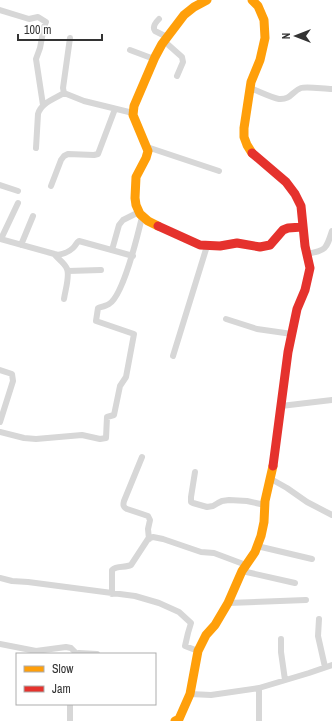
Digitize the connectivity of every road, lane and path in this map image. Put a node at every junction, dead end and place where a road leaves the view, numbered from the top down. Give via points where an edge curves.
1 (207, 0) edge
2 (252, 0) edge
3 (0, 10) edge
4 (159, 19) dead end
5 (70, 38) dead end
6 (166, 38) junction
7 (130, 50) dead end
8 (154, 59) junction
9 (177, 76) dead end
10 (250, 88) junction
11 (332, 89) edge
12 (64, 93) junction
13 (43, 105) junction
14 (115, 109) junction
15 (133, 114) junction
16 (147, 147) junction
17 (36, 148) dead end
18 (220, 171) dead end
19 (0, 185) edge
20 (51, 186) dead end
21 (18, 191) dead end
22 (18, 203) dead end
23 (141, 215) junction
24 (33, 216) dead end
25 (302, 227) junction
26 (332, 231) edge
27 (0, 239) edge
28 (21, 245) junction
29 (207, 246) junction
30 (112, 250) junction
31 (54, 254) junction
32 (307, 254) junction
33 (133, 256) junction
34 (101, 270) dead end
35 (68, 271) junction
36 (64, 299) dead end
37 (226, 319) dead end
38 (292, 334) junction
39 (173, 356) dead end
40 (0, 370) edge
41 (332, 400) edge
42 (281, 406) junction
43 (0, 422) edge
44 (0, 432) edge
45 (142, 457) dead end
46 (195, 472) dead end
47 (270, 479) junction
48 (265, 505) junction
49 (332, 515) edge
50 (149, 539) junction
51 (257, 546) junction
52 (312, 559) dead end
53 (244, 568) junction
54 (0, 578) edge
55 (295, 583) dead end
56 (112, 594) junction
57 (306, 600) dead end
58 (228, 603) junction
59 (319, 619) dead end
60 (281, 639) dead end
61 (0, 644) edge
62 (198, 651) junction
63 (75, 653) edge
64 (332, 665) edge
65 (325, 667) junction
66 (285, 680) junction
67 (259, 688) junction
68 (190, 694) junction
69 (70, 705) edge
70 (70, 721) edge
71 (175, 721) edge
72 (259, 721) edge

1 - 6 street via 184,15
2 - 10 street via 258,6 264,20 265,38
3 - 13 street via 29,19 38,17 46,22 36,59
4 - 6 street via 153,27
5 - 12 street
6 - 8 street
6 - 9 street via 182,57 183,62
7 - 8 street
8 - 15 street
10 - 11 street via 279,99 289,98 301,88
10 - 25 street via 244,138 254,155 286,182 295,194 301,206
12 - 13 street
12 - 14 street
13 - 17 street via 38,114
14 - 15 street
14 - 20 street via 98,154 64,156
15 - 16 street
16 - 18 street
16 - 23 street via 146,158 136,177 135,198
19 - 21 street
22 - 27 street
23 - 29 street via 148,221
23 - 30 street via 121,222
23 - 33 street
24 - 28 street
25 - 29 street via 282,230 267,246 233,243
25 - 32 street
26 - 32 street via 325,248
27 - 28 street
28 - 31 street
29 - 39 street
30 - 31 street via 79,241 71,250 60,255
30 - 33 street
31 - 35 street
32 - 38 street via 310,268
33 - 44 street via 115,298 110,304 98,308 96,321 134,334 126,377 120,386 114,415 107,417 106,438 82,435 36,439
34 - 35 street
35 - 36 street
37 - 38 street via 257,329
38 - 42 street
40 - 43 street via 12,374 13,381
41 - 42 street
42 - 47 street
45 - 50 street via 123,506 148,516
46 - 48 street via 191,497 193,503 207,507 229,500
47 - 48 street
47 - 49 street
48 - 51 street via 264,522
50 - 53 street via 158,538 214,554
50 - 56 street via 131,565 112,570
51 - 52 street
51 - 53 street
53 - 55 street
53 - 58 street
54 - 56 street
56 - 62 street via 135,596 179,612 191,623 185,646
57 - 58 street
58 - 62 street
59 - 65 street via 318,636
60 - 66 street
61 - 63 street via 36,651 66,647
62 - 68 street
64 - 65 street
65 - 66 street
66 - 67 street
67 - 68 street via 211,695
67 - 72 street
68 - 71 street via 179,719
69 - 70 street

